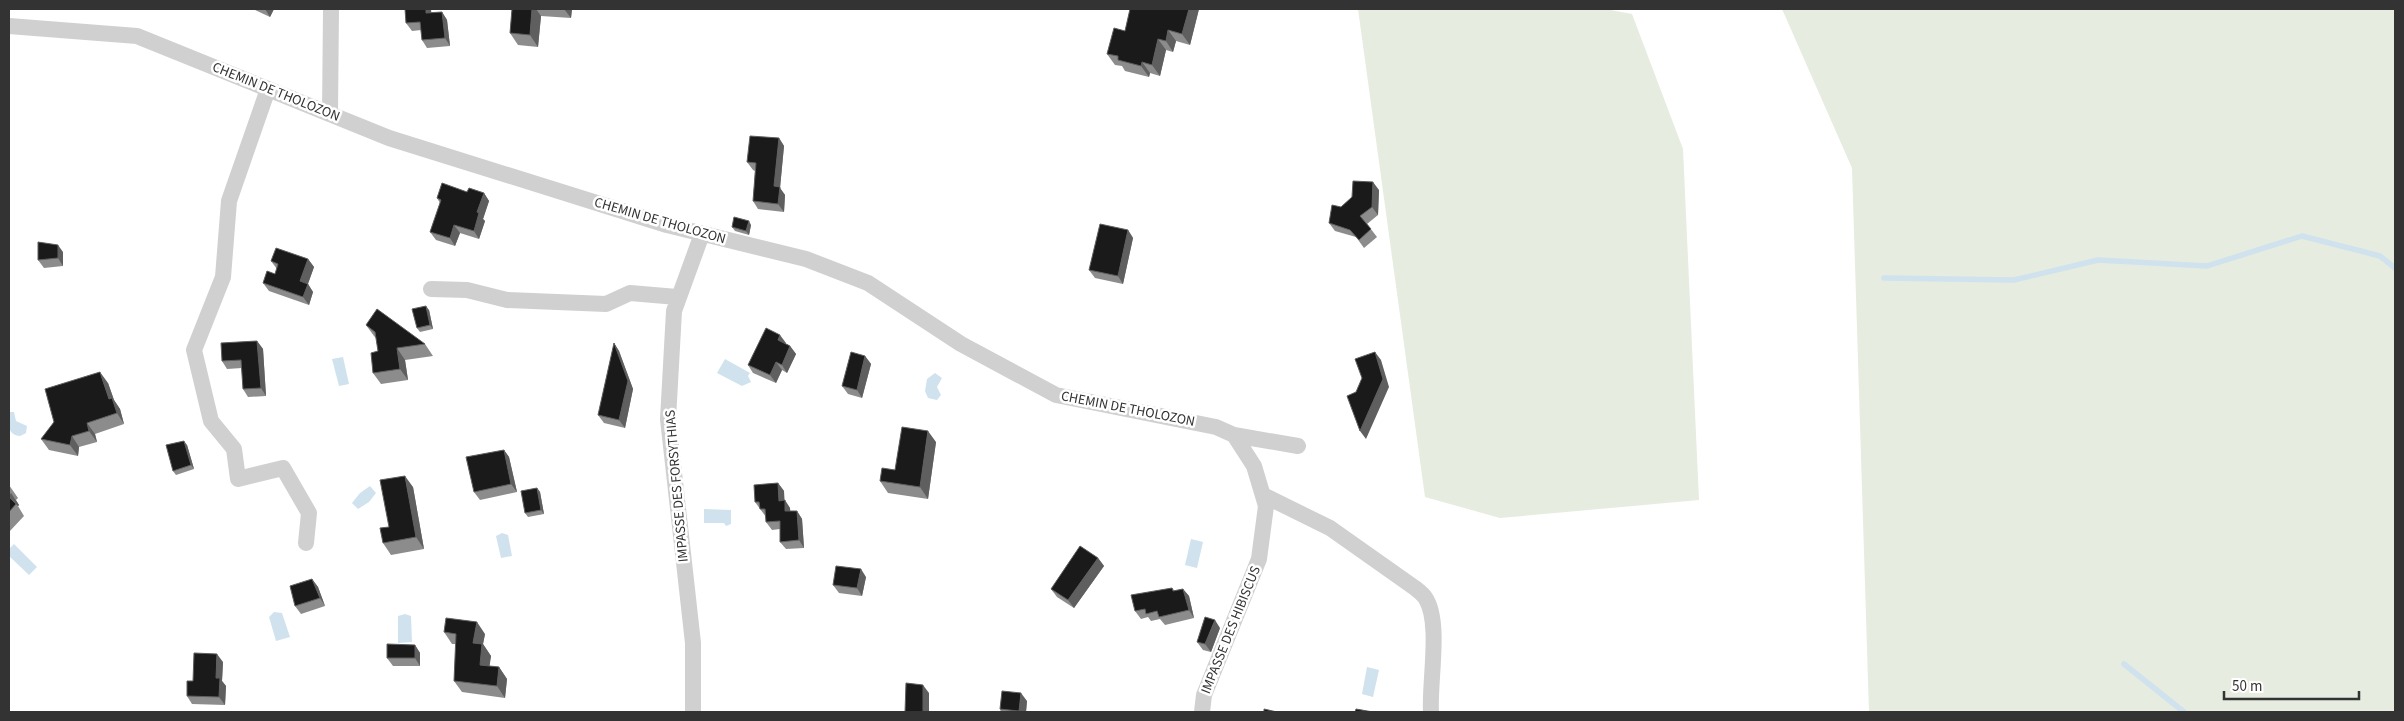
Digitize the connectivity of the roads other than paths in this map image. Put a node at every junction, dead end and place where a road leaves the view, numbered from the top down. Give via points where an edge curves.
1 (330, 9) edge
2 (9, 26) edge
3 (268, 89) junction
4 (330, 114) junction
5 (702, 234) junction
6 (430, 289) dead end
7 (677, 297) junction
8 (1234, 435) junction
9 (1298, 446) dead end
10 (1263, 494) junction
11 (306, 543) dead end
12 (693, 712) edge
13 (1202, 712) edge
14 (1430, 712) edge

1 - 4 street
2 - 3 street, CHEMIN DE THOLOZON via 137,36
3 - 4 street, CHEMIN DE THOLOZON
3 - 11 street via 229,202 223,277 194,350 211,421 234,449 238,479 284,468 309,513
4 - 5 street, CHEMIN DE THOLOZON via 399,141
5 - 7 street, IMPASSE DES FORSYTHIAS
5 - 8 street, CHEMIN DE THOLOZON via 806,259 868,283 961,344 1056,395 1216,426
6 - 7 street via 467,290 506,300 606,304 630,293
7 - 12 street, IMPASSE DES FORSYTHIAS via 668,420 693,644
8 - 9 street, CHEMIN DE THOLOZON
8 - 10 street, IMPASSE DES HIBISCUS via 1254,466
10 - 13 street, IMPASSE DES HIBISCUS via 1266,506 1259,559 1204,695
10 - 14 street via 1330,528 1416,588 1426,599 1434,626

